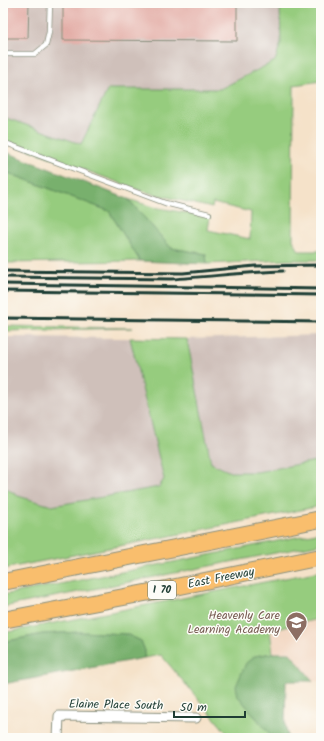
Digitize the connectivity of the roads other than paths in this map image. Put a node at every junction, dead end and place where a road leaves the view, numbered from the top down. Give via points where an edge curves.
1 (50, 3) edge
2 (3, 54) edge
3 (3, 142) edge
4 (209, 214) dead end
5 (321, 519) edge
6 (321, 557) edge
7 (3, 582) edge
8 (3, 620) edge
9 (196, 718) dead end
10 (58, 738) edge

1 - 2 lane via 46,45 36,54
3 - 4 lane via 165,203
5 - 7 highway
6 - 8 highway, East Freeway / I 70
9 - 10 street, Elaine Place South via 58,716

